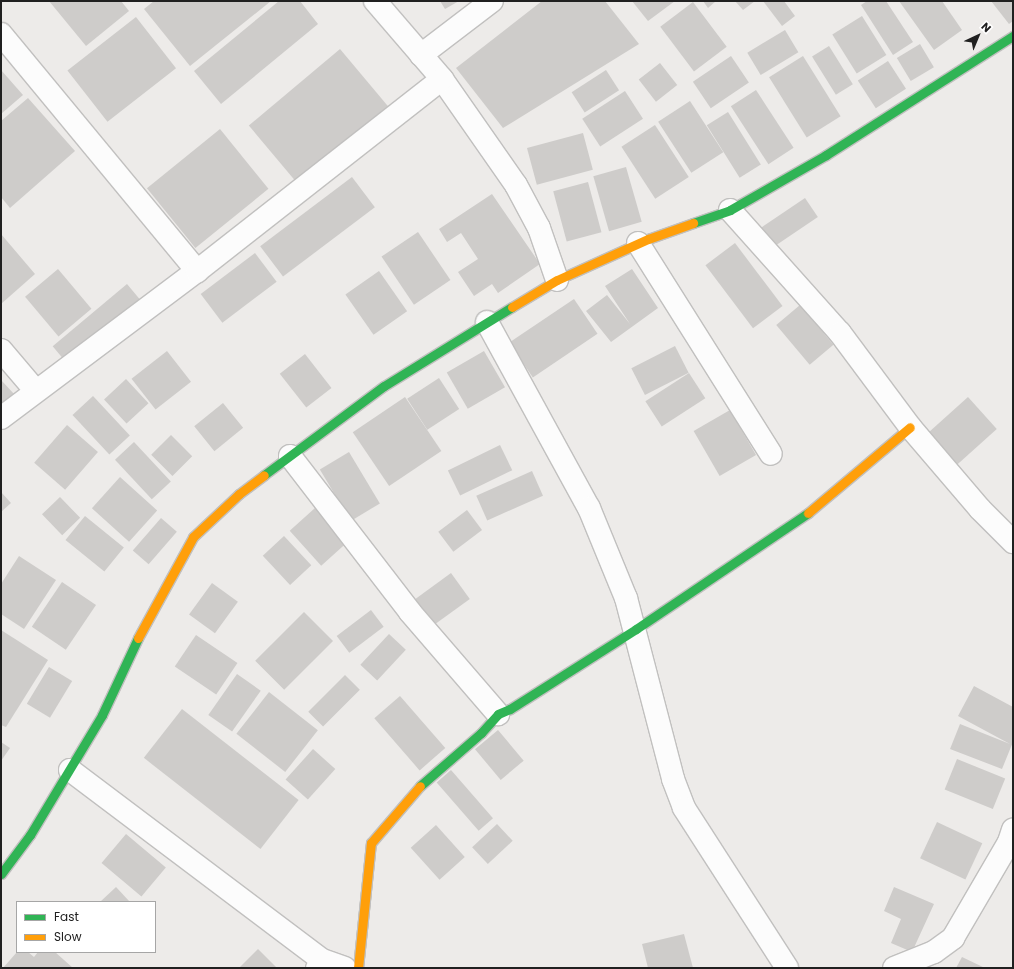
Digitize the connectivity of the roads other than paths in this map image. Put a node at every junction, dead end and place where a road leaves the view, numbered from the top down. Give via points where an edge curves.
1 (375, 1) edge
2 (492, 1) edge
3 (1, 34) edge
4 (1013, 36) edge
5 (420, 55) junction
6 (442, 79) junction
7 (730, 210) junction
8 (638, 243) junction
9 (198, 270) junction
10 (557, 280) junction
11 (487, 322) junction
12 (1, 350) edge
13 (35, 390) junction
14 (1, 418) edge
15 (910, 427) junction
16 (771, 454) dead end
17 (290, 456) junction
18 (1013, 542) edge
19 (636, 630) junction
20 (498, 714) junction
21 (70, 770) junction
22 (1013, 830) edge
23 (1, 874) edge
24 (320, 964) edge
25 (344, 968) edge
26 (358, 968) edge
27 (787, 968) edge
28 (894, 968) edge

1 - 5 street
2 - 5 street
3 - 9 street
4 - 7 street via 826,155
5 - 6 street
6 - 9 street
6 - 10 street via 516,185 539,228
7 - 8 street
7 - 15 street via 840,333
8 - 10 street
8 - 16 street
9 - 13 street
10 - 11 street
11 - 17 street via 384,386
11 - 19 street via 589,508 626,598
12 - 13 street
13 - 14 street
15 - 18 street via 980,509
15 - 19 street via 803,518
17 - 20 street via 410,612
17 - 21 street via 239,494 193,537 150,612 102,715
19 - 20 street
19 - 27 street via 666,752 684,808
20 - 26 street via 481,733 414,791 371,843
21 - 23 street via 30,835
21 - 24 street
22 - 28 street via 1009,842 953,938 934,952
24 - 25 street

